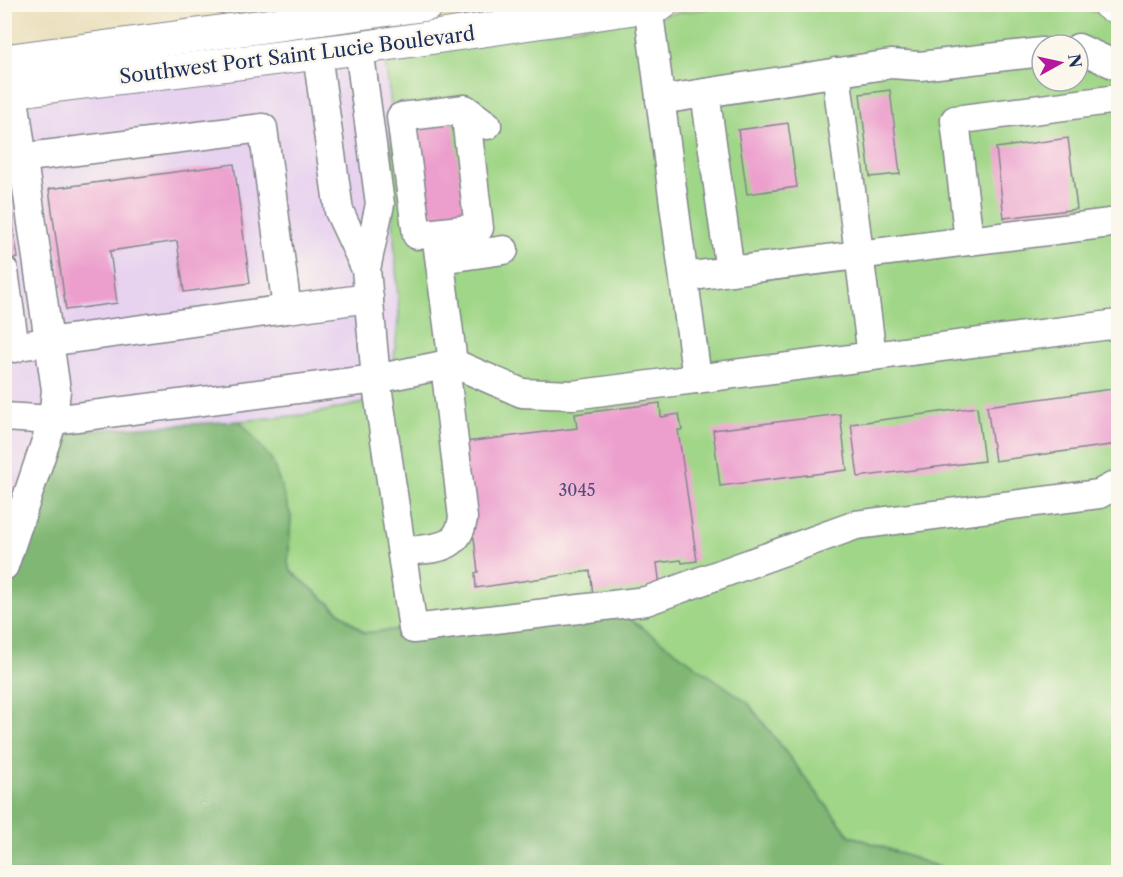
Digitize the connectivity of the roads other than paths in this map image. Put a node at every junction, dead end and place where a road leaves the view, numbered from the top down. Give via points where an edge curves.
1 (428, 4) edge
2 (1108, 4) edge
3 (654, 5) edge
4 (1119, 7) edge
5 (379, 12) junction
6 (358, 48) junction
7 (1030, 53) edge
8 (1090, 53) edge
9 (317, 54) junction
10 (1119, 66) edge
11 (836, 72) junction
12 (7, 81) edge
13 (705, 93) junction
14 (1119, 99) edge
15 (660, 100) junction
16 (14, 158) edge
17 (1117, 216) edge
18 (969, 241) junction
19 (438, 246) junction
20 (504, 250) dead end
21 (861, 255) junction
22 (366, 269) junction
23 (4, 271) edge
24 (730, 271) junction
25 (684, 277) junction
26 (369, 297) junction
27 (287, 309) junction
28 (1119, 324) edge
29 (49, 343) junction
30 (10, 348) edge
31 (872, 356) junction
32 (449, 364) junction
33 (698, 378) junction
34 (376, 379) junction
35 (4, 417) edge
36 (53, 420) junction
37 (1119, 484) edge
38 (14, 506) edge
39 (402, 552) junction
40 (4, 566) edge

1 - 5 main road, Southwest Port Saint Lucie Boulevard
2 - 4 main road
3 - 6 main road, Southwest Port Saint Lucie Boulevard
3 - 15 lane
5 - 9 main road
5 - 12 main road, Southwest Port Saint Lucie Boulevard
6 - 9 main road, Southwest Port Saint Lucie Boulevard
6 - 22 lane via 380,204
7 - 11 lane
8 - 10 lane
9 - 12 main road, Southwest Port Saint Lucie Boulevard
9 - 22 lane via 339,211
11 - 13 lane
11 - 21 lane
12 - 16 lane
13 - 15 lane
13 - 24 lane
14 - 18 lane via 955,120
15 - 25 lane
16 - 27 lane via 263,128
16 - 29 lane
17 - 18 lane
18 - 21 lane
19 - 19 lane via 417,235 401,117 476,117 479,228
19 - 20 lane
19 - 32 lane
21 - 24 lane
21 - 31 lane
22 - 26 lane
23 - 30 lane
24 - 25 lane
25 - 33 lane
26 - 27 lane
26 - 34 lane
27 - 29 lane
28 - 31 lane
29 - 30 lane
29 - 36 lane via 56,390
31 - 33 lane
32 - 33 lane via 522,393 573,394
32 - 34 lane
32 - 39 lane via 461,531 456,540 446,544
34 - 36 lane
34 - 39 lane
35 - 36 lane
36 - 38 lane
37 - 39 lane via 1099,494 856,525 646,601 413,629
38 - 40 lane

